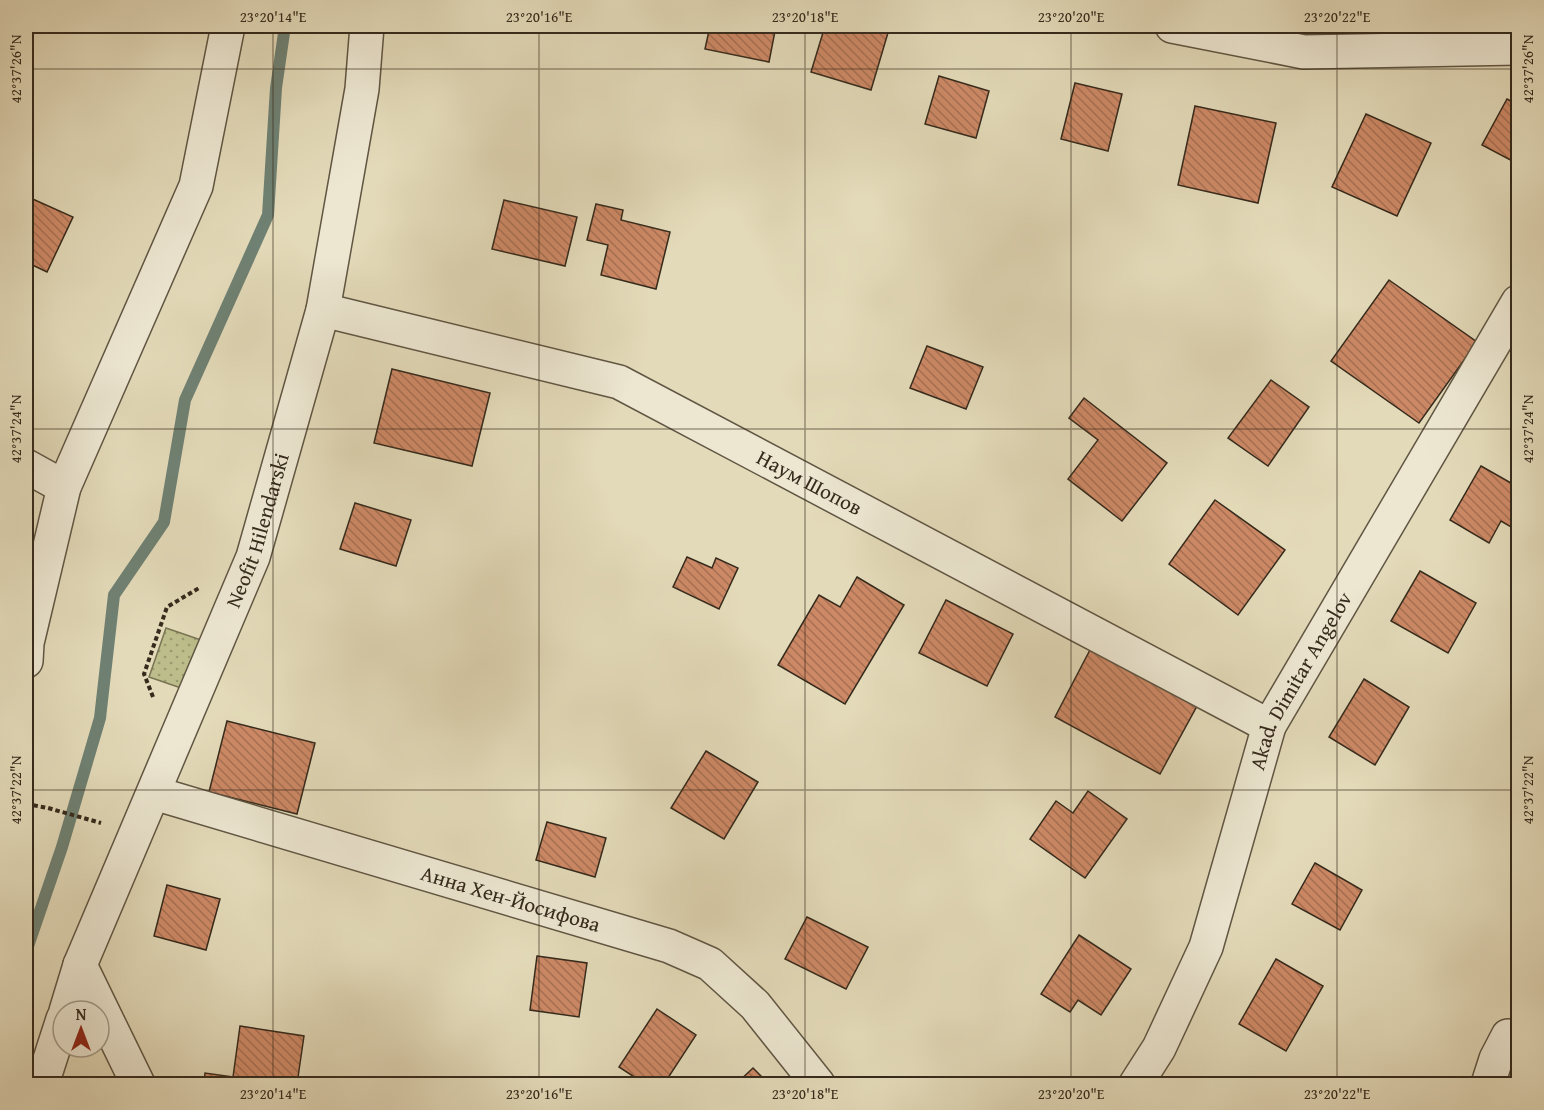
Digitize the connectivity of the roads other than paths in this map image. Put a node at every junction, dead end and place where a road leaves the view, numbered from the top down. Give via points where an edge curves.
1 (228, 26) edge
2 (367, 26) edge
3 (1172, 26) edge
4 (1518, 48) edge
5 (1518, 302) edge
6 (323, 310) junction
7 (26, 466) edge
8 (64, 487) junction
9 (26, 661) edge
10 (1269, 726) junction
11 (154, 794) junction
12 (80, 965) junction
13 (70, 999) edge
14 (1513, 1038) edge
15 (51, 1056) edge
16 (42, 1084) edge
17 (138, 1084) edge
18 (818, 1084) edge
19 (1136, 1084) edge
20 (1488, 1084) edge

1 - 8 street via 196,186
2 - 6 street, Neofit Hilendarski via 362,89
3 - 4 street via 1304,52
5 - 10 street, Akad. Dimitar Angelov
6 - 10 street, Наум Шопов via 619,382
6 - 11 street, Neofit Hilendarski via 253,557
7 - 8 street
8 - 9 street
10 - 19 street, Akad. Dimitar Angelov via 1206,947 1159,1048
11 - 12 street, Neofit Hilendarski
11 - 18 street, Анна Хен-Йосифова via 669,946 710,964 755,1005
12 - 13 street, Neofit Hilendarski
12 - 17 street
14 - 20 street via 1496,1059
15 - 16 street

